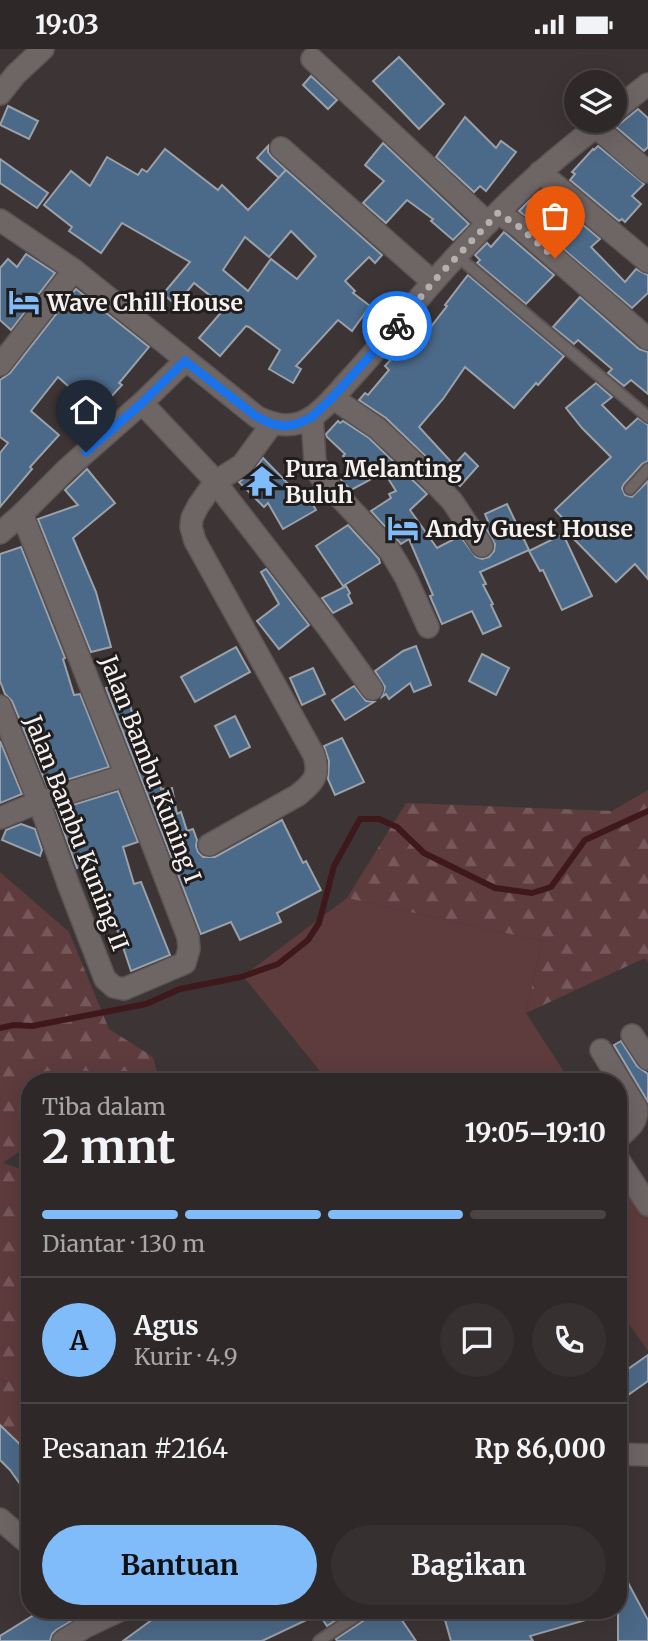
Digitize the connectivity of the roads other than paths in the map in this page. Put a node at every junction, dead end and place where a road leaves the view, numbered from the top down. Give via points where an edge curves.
1 (43, 49) edge
2 (312, 59) dead end
3 (646, 88) edge
4 (0, 94) edge
5 (627, 102) edge
6 (588, 133) edge
7 (608, 133) edge
8 (281, 148) dead end
9 (540, 172) junction
10 (648, 172) edge
11 (493, 218) junction
12 (0, 220) edge
13 (457, 256) junction
14 (648, 262) edge
15 (74, 270) junction
16 (433, 282) junction
17 (648, 339) edge
18 (185, 361) junction
19 (0, 365) edge
20 (332, 398) junction
21 (142, 403) junction
22 (312, 417) junction
23 (648, 417) edge
24 (272, 424) junction
25 (648, 470) edge
26 (215, 482) junction
27 (630, 489) dead end
28 (22, 514) junction
29 (0, 533) edge
30 (482, 546) dead end
31 (428, 627) dead end
32 (372, 689) dead end
33 (0, 706) edge
34 (126, 775) junction
35 (40, 802) junction
36 (0, 818) edge
37 (209, 845) dead end
38 (105, 979) joint
39 (632, 1035) dead end
40 (601, 1050) dead end
41 (648, 1059) edge
42 (615, 1073) edge
43 (627, 1093) edge
44 (627, 1130) edge
45 (627, 1173) edge
46 (648, 1205) edge
47 (627, 1454) edge
48 (648, 1455) edge
49 (0, 1520) edge
50 (21, 1538) edge
51 (99, 1619) edge
52 (352, 1619) edge
53 (63, 1641) edge
54 (320, 1641) edge

1 - 4 street
2 - 11 street
3 - 5 street
6 - 9 street
7 - 10 street
8 - 16 street
9 - 11 street
9 - 14 street
11 - 13 street
11 - 17 street via 518,226
12 - 15 street
13 - 16 street
13 - 23 lane
15 - 18 street
15 - 19 street
16 - 20 street
18 - 21 street
18 - 24 street
20 - 22 street
20 - 30 street via 377,428 445,493
21 - 26 street
21 - 28 street
22 - 24 street via 297,424
22 - 31 street via 320,476 390,551
24 - 26 street via 242,465
25 - 27 lane
26 - 32 street
26 - 37 street via 192,518 195,541 318,767 310,786 298,795
28 - 29 street
28 - 34 street, Jalan Bambu Kuning I
33 - 35 street, Jalan Bambu Kuning II
34 - 35 street
34 - 38 street, Jalan Bambu Kuning I via 190,949 185,963 124,989
35 - 36 street
35 - 38 street, Jalan Bambu Kuning II
39 - 41 street
40 - 42 street
43 - 44 street via 637,1118
45 - 46 street
47 - 48 street
49 - 50 street
51 - 53 street
52 - 54 lane

